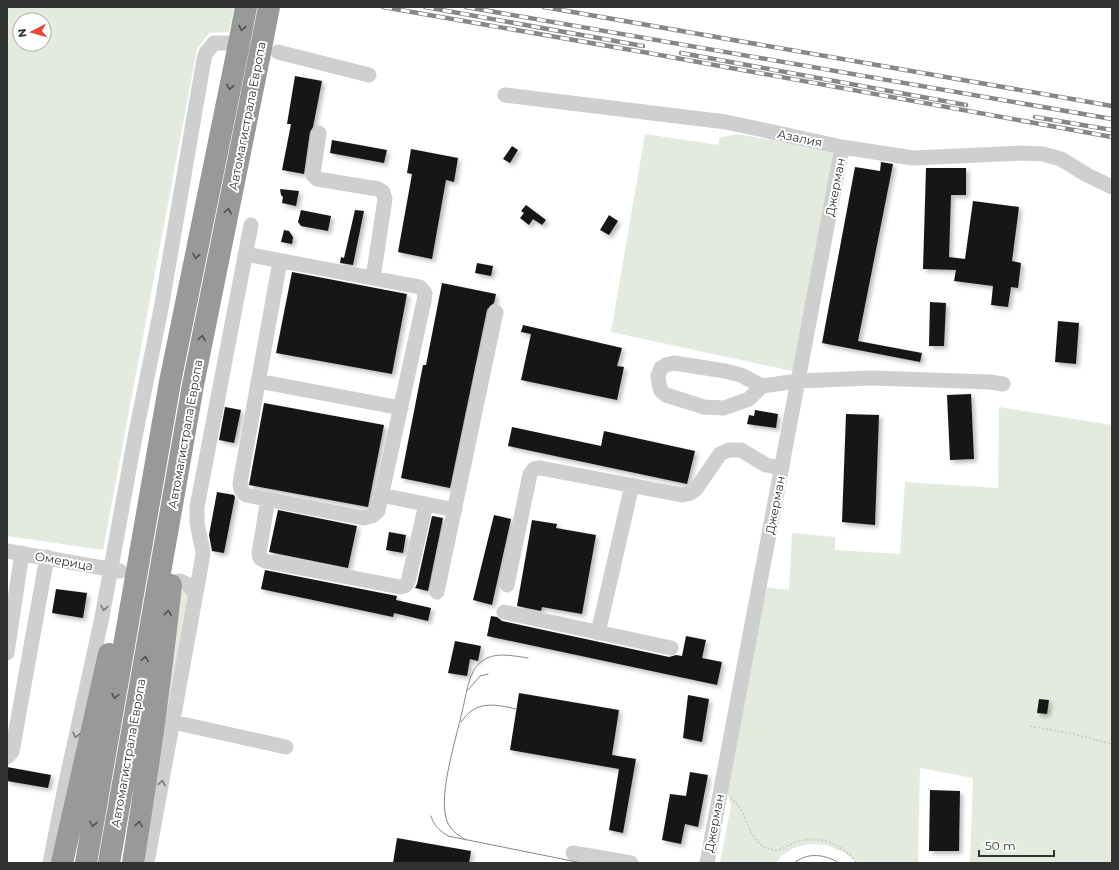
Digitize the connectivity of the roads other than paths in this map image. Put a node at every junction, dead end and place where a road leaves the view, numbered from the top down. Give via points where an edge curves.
1 (246, 7) edge
2 (269, 7) edge
3 (233, 46) junction
4 (269, 53) junction
5 (369, 75) dead end
6 (505, 95) dead end
7 (319, 133) dead end
8 (842, 147) junction
9 (1112, 187) edge
10 (251, 225) dead end
11 (245, 254) junction
12 (280, 261) junction
13 (373, 278) junction
14 (496, 312) dead end
15 (258, 381) junction
16 (798, 381) junction
17 (170, 382) junction
18 (1003, 384) dead end
19 (193, 386) junction
20 (762, 386) junction
21 (401, 408) junction
22 (782, 468) junction
23 (632, 485) junction
24 (381, 495) junction
25 (268, 499) junction
26 (426, 504) junction
27 (455, 510) junction
28 (7, 551) edge
29 (22, 553) junction
30 (47, 557) junction
31 (116, 570) junction
32 (180, 581) dead end
33 (507, 585) dead end
34 (437, 592) dead end
35 (196, 593) junction
36 (504, 612) dead end
37 (598, 633) junction
38 (671, 648) dead end
39 (7, 653) edge
40 (173, 722) junction
41 (286, 747) dead end
42 (7, 757) edge
43 (573, 852) dead end
44 (50, 863) edge
45 (62, 863) edge
46 (86, 863) edge
47 (109, 863) edge
48 (133, 863) edge
49 (147, 863) edge
50 (631, 863) edge
51 (706, 863) edge

1 -> 3 highway, Автомагистрала Европа, bridge
2 - 4 highway, Автомагистрала Европа, bridge
3 -> 17 highway, Автомагистрала Европа
3 - 31 street via 214,43 204,59 161,309 135,437
4 - 5 street
19 -> 4 highway, Автомагистрала Европа
6 - 8 street, Азалия via 726,122
7 - 13 street via 313,168 313,175 317,179 383,192 385,199
8 - 9 street, Азалия via 913,158 1043,154 1061,159
8 - 16 street, Джерман
10 - 11 street
11 - 12 street
11 - 35 street via 197,507 202,552
12 - 13 street
12 - 15 street
13 - 21 street via 420,287 425,293
14 - 27 street
15 - 21 street
15 - 25 street via 240,483 241,490 246,495
16 - 18 street via 871,378
16 - 20 street
16 - 22 street, Джерман
17 - 45 highway
17 -> 46 highway, Автомагистрала Европа
47 -> 19 highway, Автомагистрала Европа
48 -> 19 highway via 164,658
20 - 20 street via 749,399 740,403 724,408 704,407 666,395 661,391 658,376 661,368 674,363 741,375
21 - 24 street
22 - 23 street via 766,465 741,450 729,450 720,454 691,493 682,495
22 - 51 street, Джерман
23 - 33 street via 534,469 530,474
23 - 37 street
24 - 25 street via 378,511 363,518
24 - 26 street
25 - 26 street via 260,558 400,587 408,582
26 - 27 street
27 - 34 street
28 - 29 street, Омерица
29 - 30 street, Омерица
29 - 39 street
30 - 31 street, Омерица
30 - 42 street via 12,752
31 -> 44 street via 102,617 64,787
32 - 35 street via 189,585
35 - 40 street
36 - 37 street
37 - 38 street
40 - 41 street
49 -> 40 street
43 - 50 street

